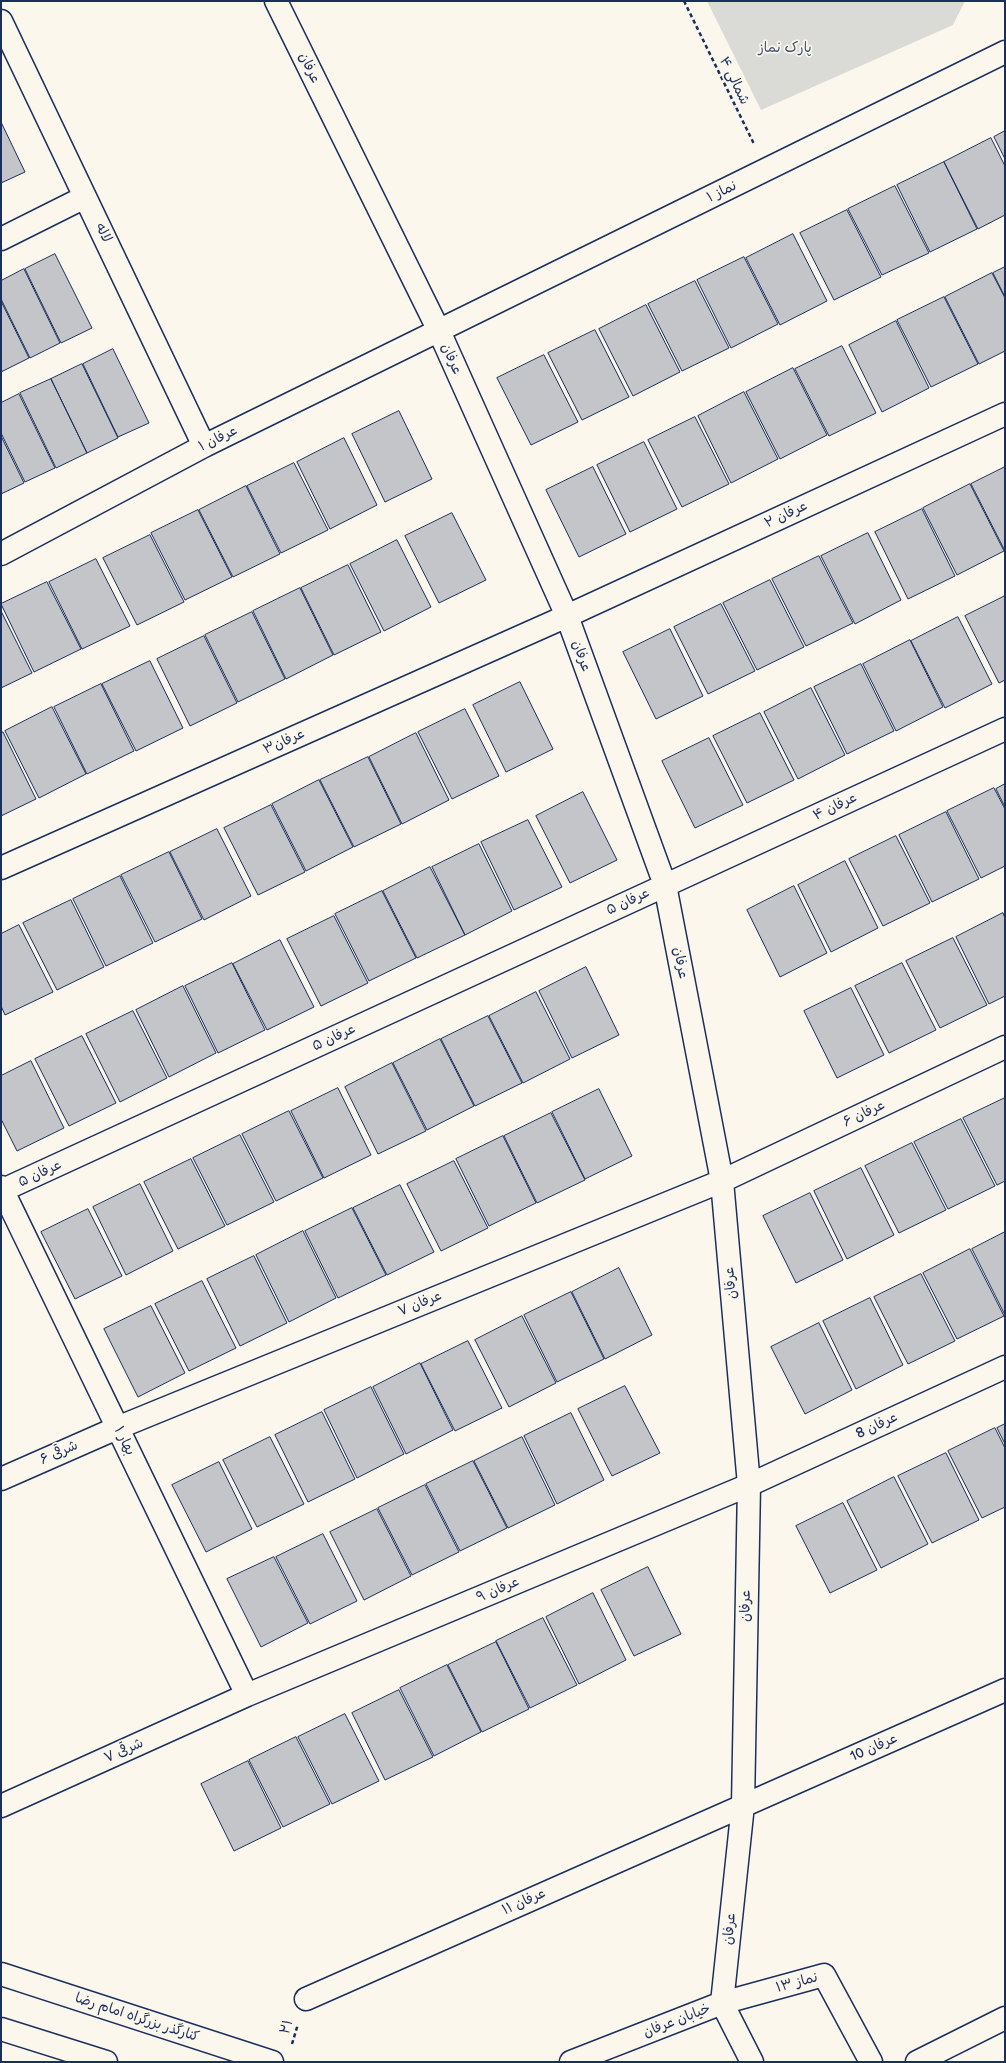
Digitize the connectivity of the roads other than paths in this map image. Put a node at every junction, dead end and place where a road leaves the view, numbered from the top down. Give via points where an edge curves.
1 (276, 1) edge
2 (1, 21) edge
3 (1005, 52) edge
4 (85, 197) junction
5 (1, 239) edge
6 (439, 332) junction
7 (1005, 414) edge
8 (204, 446) junction
9 (1, 554) edge
10 (567, 616) junction
11 (1005, 729) edge
12 (1, 868) edge
13 (665, 885) junction
14 (1005, 1047) edge
15 (722, 1181) junction
16 (2, 1190) edge
17 (1005, 1366) edge
18 (117, 1428) junction
19 (1, 1479) edge
20 (749, 1485) junction
21 (1005, 1690) edge
22 (247, 1696) junction
23 (743, 1805) junction
24 (1, 1806) edge
25 (1, 1974) edge
26 (306, 1999) road end
27 (722, 2003) junction
28 (1005, 2018) edge
29 (1, 2029) edge
30 (106, 2062) edge
31 (272, 2062) edge
32 (571, 2062) edge
33 (752, 2062) edge
34 (872, 2062) edge
35 (917, 2062) edge

1 - 6 main road, عرفان
2 - 4 main road, لاله
3 - 6 main road, نماز ۱
4 - 5 main road
4 - 8 main road, لاله
6 - 8 main road, عرفان ۱
6 - 10 main road, عرفان
7 - 10 main road, عرفان ۲
8 - 9 main road, عرفان ۱
10 - 12 main road, عرفان۳
10 - 13 main road, عرفان
11 - 13 main road, عرفان ۴
13 - 15 main road, عرفان
13 - 16 main road, عرفان ۵
14 - 15 main road, عرفان ۶
15 - 18 main road, عرفان ۷
15 - 20 main road, عرفان
16 - 18 main road, بهار ۱
17 - 20 main road, عرفان 8
18 - 19 main road, شرقی ۶
18 - 22 main road, بهار ۱
20 - 22 main road, عرفان ۹
20 - 23 main road, عرفان
21 - 23 main road, عرفان 10
22 - 24 main road, شرقی ۷
23 - 26 main road, عرفان ۱۱
23 - 27 main road, عرفان
25 - 31 main road, کنارگذر بزرگراه امام رضا
27 - 32 main road, خیابان عرفان
27 - 33 main road, خیابان عرفان
27 - 34 main road, نماز ۱۳ via 824,1975
28 - 35 main road
29 - 30 main road

